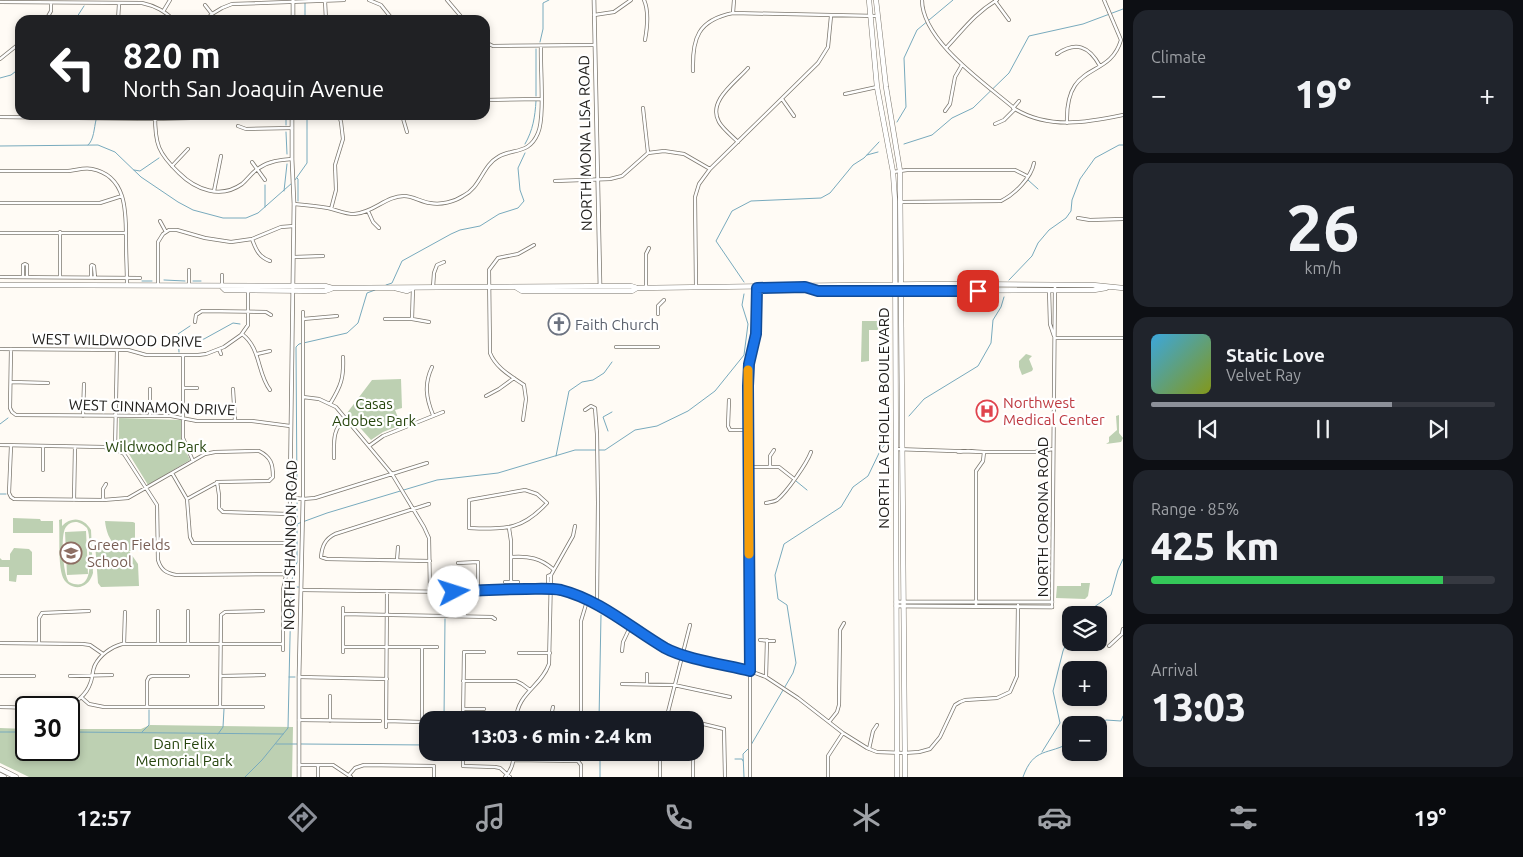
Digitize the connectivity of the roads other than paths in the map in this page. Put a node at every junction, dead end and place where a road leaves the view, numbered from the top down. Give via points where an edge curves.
1 (170, 0) edge
2 (344, 0) edge
3 (369, 0) edge
4 (447, 0) edge
5 (594, 0) edge
6 (631, 0) edge
7 (644, 0) edge
8 (734, 0) edge
9 (868, 0) edge
10 (876, 0) edge
11 (922, 0) edge
12 (996, 0) edge
13 (1104, 0) edge
14 (293, 1) edge
15 (326, 1) edge
16 (0, 2) edge
17 (51, 2) junction
18 (119, 3) junction
19 (205, 5) dead end
20 (164, 10) junction
21 (733, 13) junction
22 (212, 14) joint
23 (49, 15) edge
24 (118, 15) edge
25 (169, 15) edge
26 (293, 15) edge
27 (326, 15) edge
28 (389, 15) edge
29 (460, 15) edge
30 (594, 15) junction
31 (831, 16) junction
32 (869, 16) junction
33 (877, 16) junction
34 (1009, 20) dead end
35 (645, 40) dead end
36 (1122, 40) edge
37 (490, 44) edge
38 (540, 46) junction
39 (594, 46) junction
40 (15, 47) edge
41 (946, 48) junction
42 (1057, 54) dead end
43 (0, 59) edge
44 (962, 65) junction
45 (1100, 66) junction
46 (748, 68) dead end
47 (693, 71) dead end
48 (877, 87) junction
49 (845, 94) dead end
50 (541, 99) junction
51 (782, 99) junction
52 (490, 100) edge
53 (1019, 101) dead end
54 (643, 108) dead end
55 (1014, 109) junction
56 (945, 111) dead end
57 (1123, 115) edge
58 (794, 116) dead end
59 (0, 117) edge
60 (15, 117) edge
61 (155, 120) edge
62 (292, 120) edge
63 (340, 120) edge
64 (403, 120) edge
65 (1067, 123) junction
66 (995, 124) dead end
67 (238, 126) dead end
68 (292, 128) junction
69 (407, 132) dead end
70 (738, 142) junction
71 (188, 149) dead end
72 (648, 153) junction
73 (221, 156) dead end
74 (292, 159) junction
75 (252, 162) dead end
76 (1034, 162) dead end
77 (172, 166) junction
78 (257, 169) junction
79 (710, 169) junction
80 (0, 171) edge
81 (900, 171) junction
82 (893, 172) junction
83 (1028, 176) junction
84 (597, 179) junction
85 (265, 180) dead end
86 (556, 180) dead end
87 (236, 187) junction
88 (214, 191) junction
89 (238, 192) dead end
90 (122, 196) junction
91 (901, 202) junction
92 (0, 203) edge
93 (294, 204) junction
94 (331, 209) junction
95 (368, 211) junction
96 (1078, 218) dead end
97 (1123, 219) edge
98 (160, 222) dead end
99 (294, 226) junction
100 (379, 228) dead end
101 (60, 232) junction
102 (166, 232) junction
103 (0, 233) edge
104 (126, 233) junction
105 (252, 239) junction
106 (534, 245) dead end
107 (649, 248) dead end
108 (323, 256) dead end
109 (294, 257) junction
110 (270, 261) dead end
111 (444, 262) dead end
112 (190, 270) dead end
113 (222, 276) dead end
114 (0, 277) edge
115 (23, 277) junction
116 (27, 277) junction
117 (60, 277) junction
118 (127, 278) junction
119 (140, 278) dead end
120 (0, 285) edge
121 (895, 285) junction
122 (902, 285) junction
123 (1011, 285) junction
124 (127, 286) junction
125 (158, 286) junction
126 (600, 286) junction
127 (189, 287) junction
128 (222, 287) junction
129 (805, 287) junction
130 (413, 288) junction
131 (433, 288) junction
132 (489, 288) junction
133 (516, 288) junction
134 (637, 288) junction
135 (646, 288) junction
136 (696, 288) junction
137 (757, 288) junction
138 (1052, 288) junction
139 (1123, 288) edge
140 (293, 289) junction
141 (248, 291) junction
142 (895, 291) junction
143 (902, 291) junction
144 (978, 291) junction
145 (664, 300) dead end
146 (248, 311) junction
147 (303, 312) dead end
148 (658, 314) dead end
149 (271, 315) dead end
150 (337, 316) dead end
151 (303, 319) junction
152 (384, 319) dead end
153 (412, 319) junction
154 (195, 322) dead end
155 (429, 322) dead end
156 (242, 334) junction
157 (1055, 338) junction
158 (1123, 338) edge
159 (658, 347) dead end
160 (616, 348) dead end
161 (0, 349) edge
162 (11, 349) junction
163 (219, 349) junction
164 (117, 350) junction
165 (270, 351) dead end
166 (221, 354) dead end
167 (257, 354) junction
168 (183, 355) junction
169 (343, 357) dead end
170 (432, 367) dead end
171 (514, 378) junction
172 (11, 382) junction
173 (48, 383) dead end
174 (84, 384) dead end
175 (183, 388) junction
176 (197, 388) dead end
177 (150, 389) dead end
178 (233, 389) dead end
179 (270, 390) dead end
180 (486, 396) dead end
181 (303, 397) junction
182 (729, 400) dead end
183 (330, 404) junction
184 (585, 410) dead end
185 (443, 412) dead end
186 (433, 415) junction
187 (83, 416) junction
188 (117, 416) junction
189 (150, 416) junction
190 (346, 418) junction
191 (183, 419) junction
192 (523, 420) dead end
193 (235, 421) junction
194 (290, 426) junction
195 (749, 430) junction
196 (0, 445) edge
197 (11, 446) junction
198 (44, 446) junction
199 (75, 446) junction
200 (369, 446) junction
201 (115, 449) junction
202 (895, 449) junction
203 (903, 449) junction
204 (1053, 449) junction
205 (774, 450) dead end
206 (811, 452) dead end
207 (984, 452) junction
208 (334, 458) dead end
209 (193, 460) junction
210 (427, 463) dead end
211 (770, 466) junction
212 (749, 467) junction
213 (43, 470) dead end
214 (172, 473) junction
215 (392, 474) junction
216 (794, 478) junction
217 (217, 482) junction
218 (106, 484) dead end
219 (146, 488) junction
220 (290, 498) junction
221 (303, 498) junction
222 (187, 499) junction
223 (74, 500) junction
224 (103, 500) junction
225 (766, 502) dead end
226 (430, 504) dead end
227 (414, 509) junction
228 (290, 514) junction
229 (575, 526) dead end
230 (509, 528) junction
231 (288, 543) junction
232 (398, 547) dead end
233 (512, 557) junction
234 (398, 560) junction
235 (430, 560) junction
236 (458, 562) dead end
237 (554, 569) junction
238 (286, 574) junction
239 (506, 582) dead end
240 (512, 582) junction
241 (518, 582) dead end
242 (550, 587) junction
243 (302, 590) junction
244 (478, 590) junction
245 (387, 591) junction
246 (465, 591) junction
247 (430, 592) junction
248 (587, 601) junction
249 (1052, 602) junction
250 (976, 603) junction
251 (896, 604) junction
252 (904, 604) junction
253 (596, 605) junction
254 (1018, 606) junction
255 (1052, 607) joint
256 (343, 608) dead end
257 (89, 611) dead end
258 (158, 611) dead end
259 (188, 611) dead end
260 (125, 612) dead end
261 (264, 612) dead end
262 (343, 614) junction
263 (387, 614) junction
264 (465, 616) junction
265 (495, 619) dead end
266 (844, 623) dead end
267 (631, 625) junction
268 (690, 625) dead end
269 (1123, 629) edge
270 (760, 640) dead end
271 (767, 640) junction
272 (774, 640) dead end
273 (0, 643) edge
274 (39, 644) junction
275 (124, 644) junction
276 (158, 644) junction
277 (188, 644) junction
278 (220, 644) junction
279 (283, 644) junction
280 (1109, 646) dead end
281 (343, 647) junction
282 (387, 647) junction
283 (422, 647) junction
284 (437, 647) dead end
285 (283, 650) dead end
286 (622, 650) dead end
287 (343, 652) dead end
288 (484, 652) dead end
289 (519, 653) dead end
290 (550, 653) junction
291 (682, 654) junction
292 (103, 655) junction
293 (546, 671) junction
294 (750, 671) junction
295 (647, 674) dead end
296 (112, 675) dead end
297 (264, 675) dead end
298 (550, 675) dead end
299 (0, 676) edge
300 (34, 676) dead end
301 (70, 676) dead end
302 (92, 676) junction
303 (188, 676) dead end
304 (221, 676) junction
305 (299, 677) junction
306 (766, 677) junction
307 (387, 679) junction
308 (464, 681) junction
309 (622, 684) dead end
310 (647, 684) junction
311 (674, 684) junction
312 (530, 690) junction
313 (330, 696) dead end
314 (81, 697) junction
315 (730, 698) dead end
316 (147, 707) junction
317 (220, 707) junction
318 (263, 707) dead end
319 (553, 707) dead end
320 (0, 708) edge
321 (463, 709) joint
322 (484, 709) dead end
323 (422, 711) edge
324 (517, 711) edge
325 (552, 711) edge
326 (581, 711) edge
327 (669, 711) edge
328 (299, 720) junction
329 (330, 721) junction
330 (380, 721) dead end
331 (386, 721) junction
332 (419, 722) edge
333 (829, 722) junction
334 (704, 724) edge
335 (877, 725) dead end
336 (386, 727) dead end
337 (843, 733) junction
338 (869, 749) junction
339 (897, 752) junction
340 (904, 753) junction
341 (463, 761) edge
342 (514, 761) edge
343 (580, 761) edge
344 (660, 761) edge
345 (693, 761) edge
346 (299, 765) junction
347 (318, 765) junction
348 (0, 768) edge
349 (0, 775) edge
350 (350, 776) edge
351 (507, 776) edge
352 (4, 777) edge
353 (16, 777) edge
354 (299, 777) edge
355 (318, 777) edge
356 (434, 777) edge
357 (581, 777) edge
358 (660, 777) edge
359 (693, 777) edge
360 (725, 777) edge
361 (750, 777) edge
362 (828, 777) edge
363 (897, 777) edge
364 (904, 777) edge

1 - 20 street
2 - 15 street
3 - 28 street via 380,5
4 - 29 street
5 - 30 street, NORTH MONA LISA ROAD
6 - 30 street via 614,12
7 - 35 street
8 - 21 street
9 - 32 main road, NORTH LA CHOLLA BOULEVARD
10 - 33 main road, NORTH LA CHOLLA BOULEVARD
11 - 41 street via 933,34
12 - 34 street
12 - 41 street via 975,15
13 - 36 street
14 - 15 street
14 - 22 street via 232,4
14 - 26 street
15 - 27 street
16 - 17 street
17 - 18 street
17 - 23 street
18 - 20 street via 142,3
18 - 24 street
19 - 22 street
20 - 25 street
21 - 31 street
21 - 47 street via 709,21 699,32 694,44
30 - 39 street, NORTH MONA LISA ROAD
31 - 32 street
31 - 51 street via 828,47 818,63
32 - 33 street
32 - 48 main road, NORTH LA CHOLLA BOULEVARD
33 - 81 main road, NORTH LA CHOLLA BOULEVARD
36 - 45 street via 1116,53
37 - 38 street
38 - 39 street
38 - 50 street
39 - 84 street, NORTH MONA LISA ROAD
40 - 43 street
41 - 44 street
42 - 45 street via 1070,47 1087,49
44 - 55 street
44 - 56 street
45 - 65 street via 1079,78 1073,88 1068,98
46 - 70 street via 718,102 716,109 720,124
48 - 49 street
48 - 82 main road, NORTH LA CHOLLA BOULEVARD
50 - 52 street
50 - 95 street via 541,124 534,140 522,150 493,160 464,196 430,203 397,197
51 - 58 street
51 - 70 street
53 - 55 street
54 - 72 street
55 - 65 street via 1046,122
55 - 66 street
57 - 65 street
59 - 60 street
61 - 77 street via 158,146
62 - 68 street, NORTH SHANNON ROAD
63 - 94 street via 343,139 335,165 336,190
64 - 69 street
67 - 68 street via 246,129
68 - 74 street, NORTH SHANNON ROAD
70 - 79 street
71 - 77 street
72 - 79 street via 684,154
72 - 84 street via 622,176
73 - 88 street
74 - 78 street via 268,163
74 - 93 street, NORTH SHANNON ROAD
75 - 78 street
76 - 83 street
77 - 88 street via 194,186
78 - 85 street
78 - 87 street
79 - 136 street via 699,184 695,197
80 - 90 street via 93,169 112,179
81 - 82 street
81 - 83 street via 1015,170
81 - 91 main road, NORTH LA CHOLLA BOULEVARD
82 - 121 main road, NORTH LA CHOLLA BOULEVARD
83 - 91 street via 1001,201
84 - 86 street
84 - 126 street, NORTH MONA LISA ROAD
87 - 88 street
87 - 89 street
90 - 92 street via 100,204
90 - 104 street via 126,206
91 - 122 main road, NORTH LA CHOLLA BOULEVARD
93 - 94 street
93 - 99 street, NORTH SHANNON ROAD
94 - 95 street via 355,214
95 - 100 street
96 - 97 street
98 - 102 street
99 - 105 street via 278,227
99 - 109 street, NORTH SHANNON ROAD
101 - 103 street
101 - 104 street
101 - 117 street
102 - 105 street via 175,229 225,242
102 - 125 street via 158,242
104 - 118 street
105 - 110 street via 257,252
106 - 132 street via 518,254 498,258 489,270
107 - 135 street via 646,254
108 - 109 street
109 - 140 street, NORTH SHANNON ROAD
111 - 131 street via 437,265
112 - 127 street
113 - 128 street
114 - 115 street
115 - 116 street
115 - 116 street via 25,264
116 - 117 street
117 - 118 street
118 - 119 street
118 - 124 street
120 - 124 main road
121 - 122 main road
121 - 129 main road
121 - 142 main road, NORTH LA CHOLLA BOULEVARD
122 - 123 main road
122 - 143 main road, NORTH LA CHOLLA BOULEVARD
123 - 138 main road
123 - 144 main road via 980,288
124 - 125 main road
125 - 127 main road
126 - 133 main road
126 - 134 main road
127 - 128 main road
128 - 140 main road
128 - 141 main road via 225,290
129 - 137 main road
129 - 142 main road via 818,291
130 - 131 main road
130 - 140 main road via 407,291 395,288
130 - 153 street
131 - 132 main road
132 - 133 main road
132 - 171 street via 490,353 500,368
133 - 134 main road via 522,291 632,291
134 - 135 main road
135 - 136 main road
136 - 137 main road
137 - 195 street via 756,334 749,364
138 - 139 main road via 1093,285
138 - 144 main road
138 - 157 street, NORTH CORONA ROAD via 1050,324
140 - 141 main road
140 - 194 street, NORTH SHANNON ROAD
141 - 146 street
142 - 143 main road
142 - 202 main road, NORTH LA CHOLLA BOULEVARD
143 - 144 main road
143 - 203 main road, NORTH LA CHOLLA BOULEVARD
145 - 148 street via 658,306
146 - 149 street
146 - 154 street via 202,311 197,313
146 - 156 street via 248,325
147 - 151 street, NORTH SHANNON ROAD
150 - 151 street
151 - 181 street, NORTH SHANNON ROAD
152 - 153 street
153 - 155 street
156 - 163 street, WEST WILDWOOD DRIVE
156 - 167 street
157 - 158 street
157 - 204 street, NORTH CORONA ROAD
159 - 160 street
161 - 162 street, WEST WILDWOOD DRIVE
162 - 164 street, WEST WILDWOOD DRIVE
162 - 172 street
163 - 166 street
163 - 168 street, WEST WILDWOOD DRIVE via 206,354
164 - 168 street, WEST WILDWOOD DRIVE via 146,355
164 - 188 street
165 - 167 street
167 - 179 street via 265,384
168 - 175 street
169 - 183 street via 342,383
170 - 186 street via 426,386
171 - 180 street
171 - 192 street via 524,385 526,392
172 - 173 street
172 - 187 street, WEST CINNAMON DRIVE via 12,414
174 - 187 street
175 - 176 street
175 - 191 street
177 - 189 street
178 - 193 street
181 - 183 street
181 - 221 street, NORTH SHANNON ROAD
182 - 195 street via 730,430
183 - 190 street
184 - 253 street via 591,406 595,408 597,434
185 - 186 street
186 - 200 street
187 - 188 street, WEST CINNAMON DRIVE
188 - 189 street, WEST CINNAMON DRIVE
188 - 201 street
189 - 191 street, WEST CINNAMON DRIVE
190 - 200 street
190 - 208 street via 335,431
191 - 193 street, WEST CINNAMON DRIVE
191 - 209 street via 183,438
193 - 194 street, WEST CINNAMON DRIVE
194 - 220 street, NORTH SHANNON ROAD
195 - 212 street
196 - 197 street
197 - 198 street
197 - 223 street via 10,498
198 - 199 street
198 - 213 street
199 - 201 street
199 - 223 street
200 - 215 street
201 - 219 street via 124,454
202 - 203 street
202 - 251 main road, NORTH LA CHOLLA BOULEVARD
203 - 207 street
203 - 252 main road, NORTH LA CHOLLA BOULEVARD
204 - 207 street
204 - 249 street, NORTH CORONA ROAD
205 - 211 street
206 - 216 street via 808,462
207 - 250 street via 976,477
209 - 214 street
209 - 217 street via 215,452 258,451 265,454 273,465 271,482
210 - 215 street
211 - 212 street
211 - 216 street
212 - 294 street
214 - 219 street
214 - 222 street
215 - 221 street via 315,498
215 - 227 street
216 - 225 street via 776,501
217 - 222 street
217 - 228 street via 220,511
218 - 224 street
219 - 224 street via 128,498
219 - 238 street via 158,509 158,560 167,573
220 - 221 street
220 - 228 street, NORTH SHANNON ROAD
221 - 243 street, NORTH SHANNON ROAD
222 - 231 street via 191,541 198,544
223 - 224 street
226 - 227 street
227 - 234 street via 335,534 324,543 322,557
227 - 235 street via 428,538
228 - 231 street, NORTH SHANNON ROAD
229 - 237 street via 573,536
230 - 230 street via 533,517 547,503 537,494 524,490 469,500 468,528
230 - 233 street
231 - 238 street, NORTH SHANNON ROAD
232 - 234 street
233 - 237 street via 533,557
233 - 240 street
234 - 235 street
235 - 247 street
236 - 244 street via 478,562
237 - 242 street via 548,576
238 - 279 street, NORTH SHANNON ROAD
239 - 240 street
240 - 241 street
242 - 244 street
242 - 248 street
242 - 290 street
243 - 245 street
243 - 305 street, NORTH SHANNON ROAD
244 - 246 street
245 - 247 street
245 - 263 street
246 - 247 street
246 - 264 street
248 - 253 street
248 - 326 street via 581,621
249 - 250 street
249 - 255 street, NORTH CORONA ROAD
250 - 252 street
251 - 252 street
251 - 339 main road, NORTH LA CHOLLA BOULEVARD
252 - 254 street
252 - 340 main road, NORTH LA CHOLLA BOULEVARD
253 - 267 street
254 - 255 street
254 - 340 street via 1017,676 1010,692 997,698 960,702 930,748
256 - 262 street
257 - 274 street via 40,613
258 - 276 street
259 - 277 street
260 - 275 street
261 - 278 street via 221,612
262 - 263 street
262 - 281 street
263 - 264 street
263 - 282 street
264 - 265 street
266 - 333 street via 840,630 839,705
267 - 286 street
267 - 291 street via 666,648
268 - 291 street
269 - 280 street
270 - 271 street
271 - 272 street
271 - 306 street
273 - 274 street
274 - 292 street via 90,645
275 - 276 street
275 - 292 street via 113,646
276 - 277 street
277 - 278 street
278 - 279 street
278 - 304 street
279 - 285 street, NORTH SHANNON ROAD
281 - 282 street
281 - 287 street
282 - 283 street
282 - 307 street
283 - 284 street
283 - 323 street
288 - 308 street via 464,652
289 - 290 street
290 - 293 street
291 - 294 street
291 - 311 street
292 - 302 street
293 - 298 street
293 - 312 street
294 - 306 street
294 - 361 street
295 - 310 street
296 - 302 street
297 - 304 street
299 - 300 street
301 - 302 street
302 - 314 street
303 - 316 street via 148,677
304 - 317 street
305 - 307 street
305 - 328 street, NORTH SHANNON ROAD
306 - 333 street
307 - 331 street
308 - 312 street via 516,681
308 - 321 street
309 - 310 street
310 - 311 street
311 - 315 street
311 - 327 street
312 - 324 street
313 - 329 street
314 - 316 street via 96,706
314 - 320 street via 60,707
316 - 317 street
317 - 318 street
319 - 325 street
321 - 322 street
328 - 329 street
328 - 346 street, NORTH SHANNON ROAD
329 - 330 street
331 - 332 street
331 - 336 street
333 - 337 street
334 - 360 street via 725,728
335 - 338 street
337 - 338 street
337 - 362 street via 828,756
338 - 339 street
339 - 340 street
339 - 363 main road, NORTH LA CHOLLA BOULEVARD
340 - 364 main road, NORTH LA CHOLLA BOULEVARD
341 - 351 street via 463,766 500,768
342 - 351 street
343 - 357 street
344 - 358 street
345 - 359 street
346 - 347 street
346 - 354 street, NORTH SHANNON ROAD
347 - 350 street via 337,767
347 - 355 street
348 - 353 main road
349 - 352 main road
350 - 356 street via 355,768 364,765 434,766

